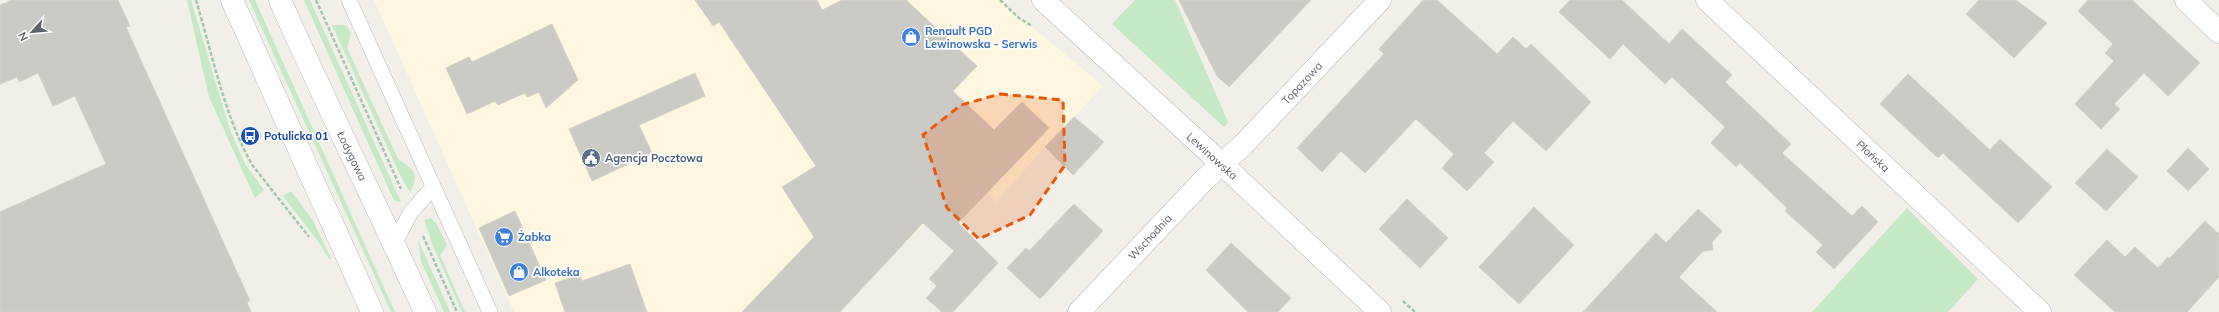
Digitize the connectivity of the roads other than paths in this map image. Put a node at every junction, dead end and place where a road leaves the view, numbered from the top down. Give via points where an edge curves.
1 (232, 0) edge
2 (280, 0) edge
3 (350, 0) edge
4 (1043, 0) edge
5 (1380, 0) edge
6 (1707, 0) edge
7 (2186, 0) edge
8 (2219, 32) edge
9 (1222, 164) junction
10 (433, 187) junction
11 (394, 244) junction
12 (372, 312) edge
13 (425, 312) edge
14 (490, 312) edge
15 (1079, 312) edge
16 (1380, 312) edge
17 (2040, 312) edge

1 - 12 street
2 - 11 street, Łodygowa via 313,76
3 - 10 lane
4 - 9 street, Lewinowska
5 - 9 street, Topazowa
6 - 17 street, Płońska
7 - 8 street
9 - 15 street, Wschodnia
9 - 16 street, Lewinowska
10 - 11 lane via 411,212
10 - 14 lane
11 - 13 street, Łodygowa

